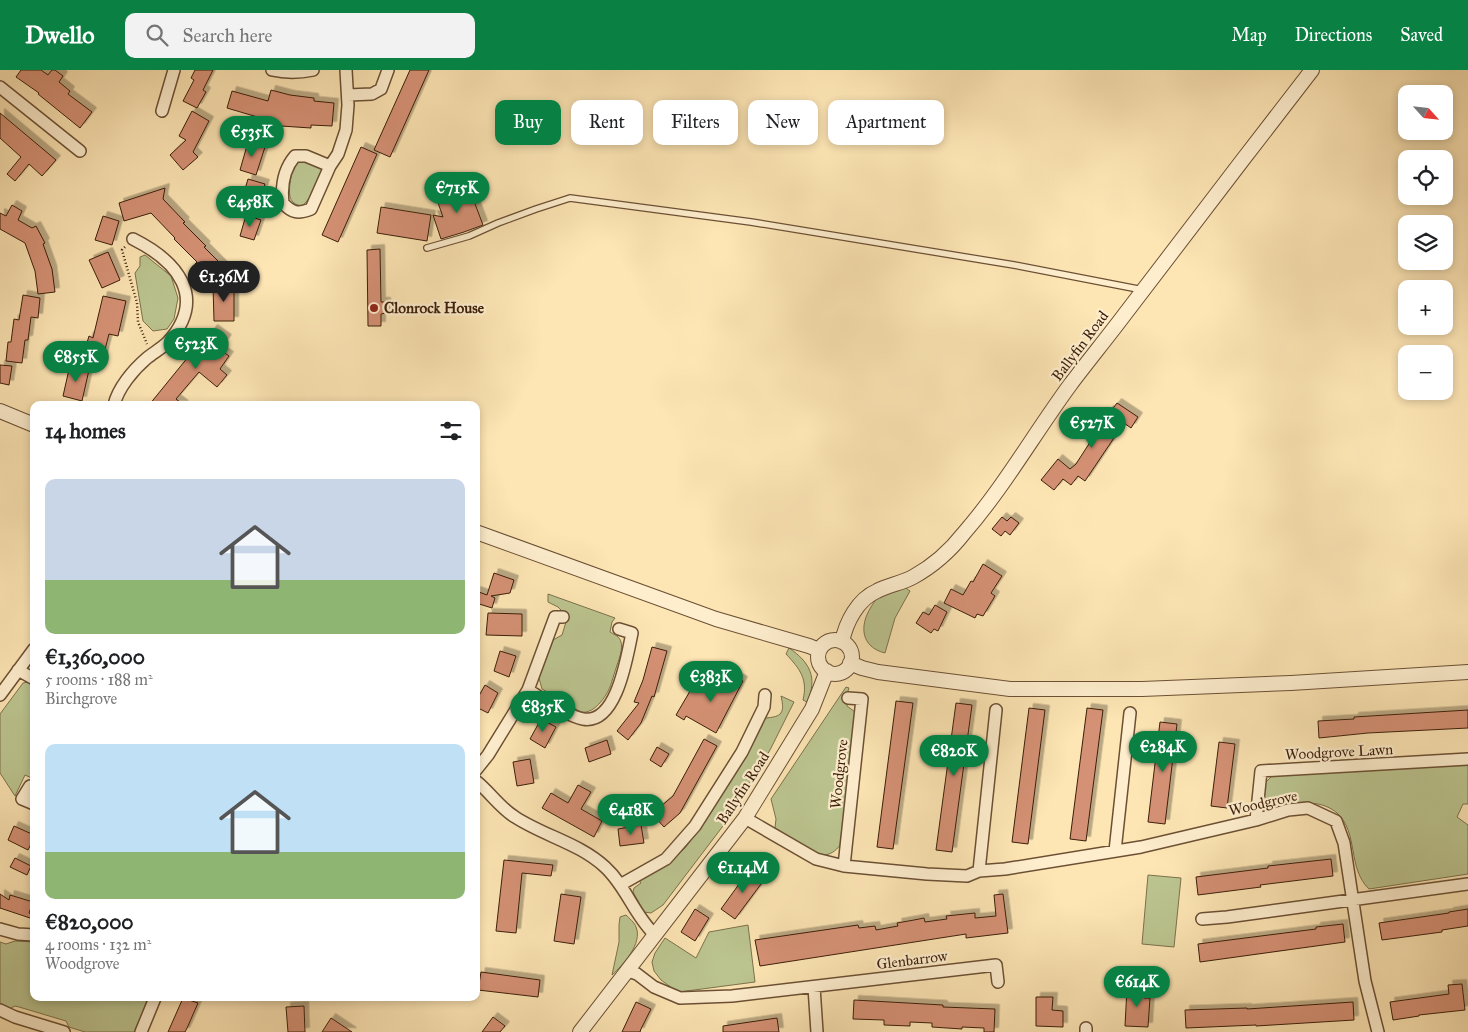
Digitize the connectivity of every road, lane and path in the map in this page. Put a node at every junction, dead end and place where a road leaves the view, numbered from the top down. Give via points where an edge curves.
1 (174, 70) edge
2 (272, 70) edge
3 (313, 70) edge
4 (346, 70) edge
5 (388, 70) edge
6 (1312, 70) edge
7 (0, 86) edge
8 (348, 95) junction
9 (162, 111) dead end
10 (80, 152) dead end
11 (330, 166) junction
12 (133, 240) joint
13 (427, 248) dead end
14 (1143, 290) junction
15 (151, 355) junction
16 (115, 401) edge
17 (0, 411) edge
18 (30, 423) edge
19 (480, 533) edge
20 (563, 617) dead end
21 (619, 630) dead end
22 (842, 642) junction
23 (820, 650) junction
24 (30, 654) edge
25 (850, 663) junction
26 (18, 670) junction
27 (827, 672) junction
28 (1468, 672) edge
29 (30, 677) edge
30 (528, 690) junction
31 (0, 694) edge
32 (848, 698) dead end
33 (768, 704) dead end
34 (996, 710) dead end
35 (1130, 713) dead end
36 (1468, 759) edge
37 (480, 765) edge
38 (480, 784) edge
39 (30, 786) dead end
40 (30, 802) edge
41 (746, 818) junction
42 (1256, 820) junction
43 (1116, 851) junction
44 (844, 866) junction
45 (979, 871) junction
46 (1468, 884) edge
47 (620, 885) junction
48 (1354, 899) junction
49 (1202, 919) dead end
50 (0, 929) edge
51 (655, 935) junction
52 (30, 936) edge
53 (628, 971) junction
54 (998, 982) dead end
55 (814, 987) junction
56 (155, 1001) edge
57 (0, 1010) edge
58 (64, 1032) edge
59 (141, 1032) edge
60 (580, 1032) edge
61 (816, 1032) edge
62 (1378, 1032) edge

1 - 9 street
2 - 3 street
4 - 8 street
5 - 8 street via 381,89 372,94
6 - 14 street, Ballyfin Road
7 - 10 street
8 - 11 street via 346,130
11 - 11 street via 306,156 294,156 284,176 283,203 292,211 312,208
12 - 15 path via 122,250 137,303 138,322
12 - 15 street via 148,247 171,266 185,288 187,299 182,321 168,342
13 - 14 lane via 469,236 570,198 761,224 1014,265
14 - 22 street, Ballyfin Road via 1069,386 1022,457 964,533 930,566 911,578 867,596 851,617
15 - 16 street via 134,371
17 - 18 street
19 - 23 street via 716,619
20 - 30 street via 555,616
21 - 30 street via 632,634 617,691 600,715 589,719 576,716
22 - 23 street via 829,641
22 - 25 street via 851,653
23 - 27 street via 818,660
24 - 26 street
25 - 27 street via 843,671
25 - 28 street via 878,672 1010,689 1142,689
26 - 29 street
26 - 31 street
27 - 41 street, Ballyfin Road via 812,709
30 - 37 street
32 - 44 street, Woodgrove via 862,699
33 - 47 street via 729,774 687,836 666,859
34 - 45 street
35 - 43 street
36 - 42 street, Woodgrove Lawn via 1260,771
38 - 47 street via 514,816 592,856 614,875
39 - 40 street via 22,799
41 - 44 street, Woodgrove via 816,860
41 - 51 street, Ballyfin Road
42 - 43 street, Woodgrove
42 - 48 street, Woodgrove via 1288,810 1308,808 1336,821 1344,843
43 - 45 street, Woodgrove
44 - 45 street, Woodgrove via 967,876
46 - 48 street
47 - 51 street via 640,918
48 - 49 street
48 - 62 street, Woodgrove via 1366,981
50 - 52 street
51 - 53 street, Ballyfin Road
53 - 55 street, Glenbarrow via 680,998
53 - 60 street, Ballyfin Road
54 - 55 street, Glenbarrow via 996,965
55 - 61 street
56 - 59 street
57 - 58 street

